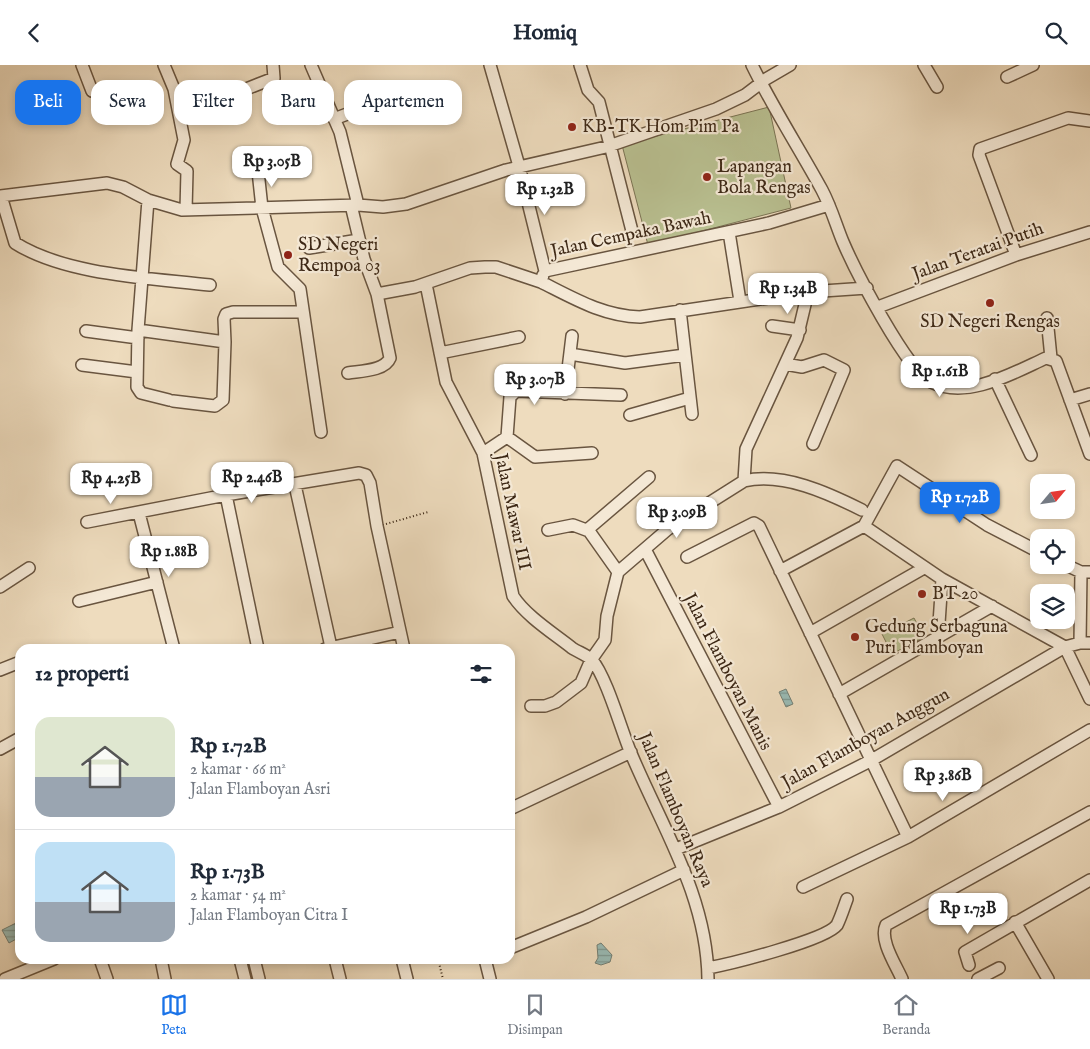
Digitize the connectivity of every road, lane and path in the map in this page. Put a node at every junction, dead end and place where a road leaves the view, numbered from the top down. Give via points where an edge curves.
1 (82, 65) edge
2 (164, 65) edge
3 (274, 65) edge
4 (311, 65) edge
5 (490, 65) edge
6 (580, 65) edge
7 (752, 65) edge
8 (790, 65) edge
9 (924, 65) edge
10 (1033, 65) edge
11 (1007, 77) dead end
12 (317, 80) edge
13 (761, 83) junction
14 (252, 87) edge
15 (936, 87) dead end
16 (91, 88) edge
17 (344, 115) edge
18 (334, 119) joint
19 (1090, 121) edge
20 (612, 145) junction
21 (278, 163) dead end
22 (519, 166) junction
23 (1, 196) edge
24 (148, 200) junction
25 (354, 205) junction
26 (829, 205) junction
27 (262, 208) junction
28 (186, 210) junction
29 (632, 231) dead end
30 (729, 232) junction
31 (1090, 232) edge
32 (358, 240) junction
33 (309, 248) dead end
34 (1016, 255) junction
35 (142, 277) junction
36 (543, 277) junction
37 (426, 284) junction
38 (210, 285) dead end
39 (867, 288) junction
40 (808, 292) junction
41 (377, 293) junction
42 (740, 301) junction
43 (878, 307) junction
44 (680, 309) junction
45 (302, 312) junction
46 (1047, 318) dead end
47 (772, 326) dead end
48 (800, 330) junction
49 (86, 331) dead end
50 (138, 334) junction
51 (572, 336) dead end
52 (519, 337) dead end
53 (225, 342) junction
54 (440, 353) junction
55 (570, 354) junction
56 (685, 355) junction
57 (1051, 358) junction
58 (785, 364) junction
59 (82, 365) dead end
60 (137, 372) junction
61 (348, 373) dead end
62 (994, 379) junction
63 (565, 394) junction
64 (1090, 394) edge
65 (621, 395) dead end
66 (690, 399) junction
67 (1070, 399) junction
68 (692, 413) dead end
69 (630, 415) dead end
70 (321, 431) dead end
71 (507, 437) junction
72 (813, 444) dead end
73 (483, 453) junction
74 (592, 453) dead end
75 (1090, 454) edge
76 (1032, 455) dead end
77 (649, 477) dead end
78 (744, 481) junction
79 (295, 485) junction
80 (226, 495) junction
81 (862, 510) dead end
82 (139, 513) junction
83 (428, 513) dead end
84 (87, 522) dead end
85 (377, 526) junction
86 (864, 526) junction
87 (548, 530) dead end
88 (588, 530) junction
89 (1030, 547) edge
90 (647, 553) dead end
91 (687, 557) dead end
92 (924, 567) junction
93 (29, 568) dead end
94 (780, 571) junction
95 (618, 572) junction
96 (1086, 572) edge
97 (942, 579) junction
98 (157, 582) junction
99 (0, 587) edge
100 (79, 601) dead end
101 (992, 606) junction
102 (400, 632) junction
103 (810, 633) junction
104 (938, 638) junction
105 (1085, 643) edge
106 (173, 644) edge
107 (257, 644) edge
108 (327, 644) edge
109 (346, 644) edge
110 (403, 644) edge
111 (1065, 647) junction
112 (591, 660) junction
113 (15, 664) edge
114 (0, 670) edge
115 (839, 695) junction
116 (1090, 699) edge
117 (531, 706) dead end
118 (1090, 730) edge
119 (15, 741) edge
120 (0, 749) edge
121 (630, 753) junction
122 (870, 761) junction
123 (515, 807) edge
124 (779, 807) junction
125 (1090, 812) edge
126 (908, 837) junction
127 (676, 849) junction
128 (684, 870) junction
129 (1090, 880) edge
130 (803, 887) dead end
131 (847, 899) dead end
132 (1015, 922) junction
133 (515, 946) edge
134 (42, 964) edge
135 (102, 964) edge
136 (162, 964) edge
137 (241, 964) edge
138 (255, 964) edge
139 (336, 964) edge
140 (403, 964) edge
141 (439, 964) edge
142 (486, 964) edge
143 (969, 965) dead end
144 (999, 969) dead end
145 (708, 973) edge
146 (5, 979) edge
147 (106, 979) edge
148 (165, 979) edge
149 (245, 979) edge
150 (259, 979) edge
151 (340, 979) edge
152 (407, 979) edge
153 (443, 979) edge
154 (490, 979) edge
155 (902, 979) edge
156 (978, 979) edge
157 (1048, 979) edge

1 - 16 street
2 - 28 street via 174,89 184,140 177,165 187,172
3 - 14 street via 274,78
4 - 12 street
5 - 22 street, Jalan Cempaka Bawah
6 - 20 street via 585,85 599,102
7 - 13 street
8 - 13 street
9 - 15 street
10 - 11 street
13 - 20 street via 746,95 716,109
13 - 26 street
17 - 18 street
18 - 25 street
19 - 34 street via 1068,117 980,149 979,155
20 - 22 street
20 - 29 street
21 - 27 street via 258,171
22 - 25 street via 406,204 384,207
22 - 36 street, Jalan Cempaka Bawah
23 - 24 street via 107,183
23 - 35 street via 12,237 21,247 75,267
24 - 28 street
24 - 35 street
25 - 27 street
25 - 32 street
26 - 30 street, Jalan Cempaka Bawah
26 - 39 street via 843,242
27 - 28 street
27 - 45 street via 278,267 300,289
30 - 36 street, Jalan Cempaka Bawah
30 - 42 street
31 - 34 street, Jalan Teratai Putih
32 - 33 street
32 - 41 street
34 - 43 street, Jalan Teratai Putih
35 - 38 street
35 - 50 street
36 - 37 street via 485,267
36 - 44 street via 588,306 626,316 640,317
37 - 41 street
37 - 54 street, Jalan Mawar III
39 - 40 street
39 - 43 street
40 - 42 street
40 - 48 street
41 - 61 street via 390,358 381,366
42 - 44 street
43 - 62 street via 911,364 930,382 955,389
44 - 56 street
45 - 53 street via 226,314
45 - 70 street
46 - 57 street
47 - 48 street
48 - 58 street
49 - 50 street
50 - 53 street
50 - 60 street
51 - 55 street
52 - 54 street
53 - 60 street via 221,404 171,400 141,393
54 - 73 street, Jalan Mawar III via 446,382
55 - 56 street via 625,363
55 - 63 street
56 - 66 street
57 - 62 street
57 - 67 street via 1056,361
58 - 72 street via 799,368 824,360 844,369
58 - 78 street via 746,449
59 - 60 street
62 - 76 street
63 - 65 street
63 - 71 street via 512,393
64 - 67 street
66 - 68 street
66 - 69 street
67 - 75 street
71 - 73 street
71 - 74 street via 535,457
73 - 112 street, Jalan Mawar III via 513,596 517,603
77 - 88 street
78 - 81 street via 760,477 786,481 825,493
78 - 95 street via 668,529
79 - 80 street
79 - 85 street via 359,473 366,475
79 - 108 street
80 - 82 street
80 - 107 street
82 - 84 street
82 - 98 street
83 - 85 path
85 - 102 street
86 - 89 street via 897,466 987,525
86 - 92 street
86 - 94 street
87 - 88 street via 573,525
88 - 95 street
90 - 124 street, Jalan Flamboyan Manis
91 - 94 street via 754,523 759,526
92 - 97 street
92 - 103 street
93 - 99 street
94 - 103 street
95 - 112 street via 607,616 605,640
96 - 105 street
97 - 101 street
97 - 104 street
98 - 100 street
98 - 106 street
101 - 104 street
101 - 111 street
102 - 109 street
102 - 110 street
103 - 115 street
104 - 115 street
105 - 111 street, Jalan Flamboyan Anggun
111 - 116 street
111 - 122 street, Jalan Flamboyan Anggun
112 - 117 street via 580,683 567,695 545,706
112 - 121 street, Jalan Flamboyan Raya via 602,679
113 - 114 street
115 - 122 street
118 - 126 street
119 - 120 street
121 - 123 street
121 - 127 street, Jalan Flamboyan Raya
122 - 124 street, Jalan Flamboyan Anggun
122 - 126 street
124 - 127 street, Jalan Flamboyan Anggun
125 - 155 street via 888,924 884,931
126 - 130 street
127 - 128 street, Jalan Flamboyan Raya
128 - 133 street
128 - 145 street, Jalan Flamboyan Raya via 703,923
129 - 132 street
131 - 145 street via 836,926 820,935
132 - 143 street via 965,952
132 - 157 street
134 - 146 street
135 - 147 street
136 - 148 street
137 - 149 street
138 - 150 street
139 - 151 street
140 - 152 street
141 - 153 path
142 - 154 street
144 - 156 street

